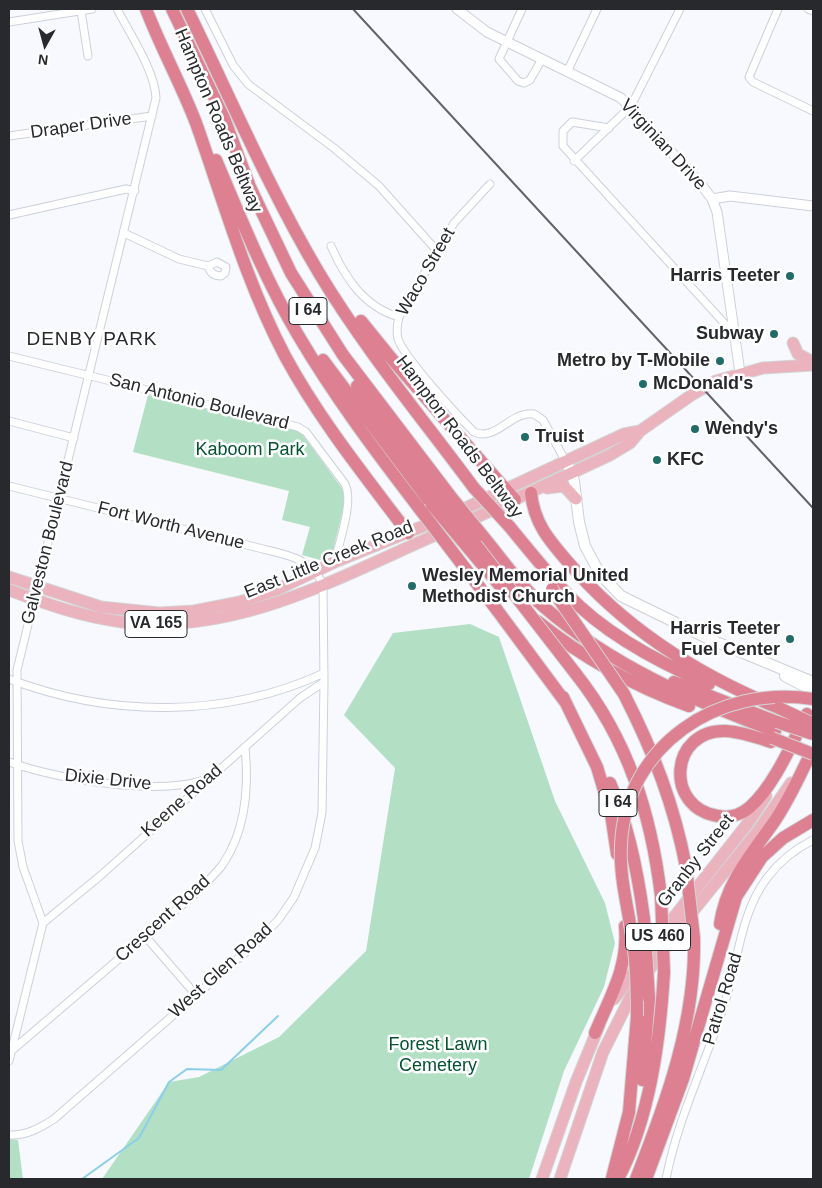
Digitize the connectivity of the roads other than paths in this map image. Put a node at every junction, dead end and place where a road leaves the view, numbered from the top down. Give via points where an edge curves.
1 (92, 9) edge
2 (117, 9) edge
3 (146, 9) edge
4 (150, 9) edge
5 (172, 9) edge
6 (187, 9) edge
7 (205, 9) edge
8 (457, 9) edge
9 (522, 9) edge
10 (597, 9) edge
11 (680, 9) edge
12 (778, 9) edge
13 (808, 9) edge
14 (66, 11) edge
15 (81, 11) junction
16 (813, 11) edge
17 (9, 22) edge
18 (505, 41) junction
19 (88, 56) dead end
20 (542, 59) junction
21 (567, 72) junction
22 (630, 107) junction
23 (813, 111) edge
24 (152, 116) junction
25 (609, 128) junction
26 (9, 136) edge
27 (574, 160) junction
28 (269, 178) junction
29 (490, 184) dead end
30 (135, 191) junction
31 (712, 199) junction
32 (813, 206) edge
33 (9, 214) edge
34 (124, 234) junction
35 (331, 246) dead end
36 (438, 252) junction
37 (208, 266) dead end
38 (400, 317) junction
39 (735, 335) junction
40 (793, 343) dead end
41 (9, 356) edge
42 (813, 364) edge
43 (740, 373) junction
44 (90, 376) junction
45 (9, 422) edge
46 (640, 430) junction
47 (74, 438) junction
48 (566, 462) junction
49 (571, 473) junction
50 (9, 486) edge
51 (506, 490) junction
52 (531, 492) junction
53 (59, 499) junction
54 (576, 499) junction
55 (515, 500) junction
56 (436, 503) junction
57 (506, 526) junction
58 (408, 533) junction
59 (424, 540) junction
60 (335, 562) junction
61 (316, 571) junction
62 (9, 577) edge
63 (322, 584) junction
64 (38, 588) junction
65 (9, 590) edge
66 (34, 600) junction
67 (749, 657) junction
68 (324, 673) junction
69 (12, 681) edge
70 (324, 682) junction
71 (813, 682) edge
72 (813, 691) edge
73 (562, 697) junction
74 (813, 698) edge
75 (810, 720) edge
76 (775, 726) junction
77 (813, 734) edge
78 (813, 745) edge
79 (245, 747) junction
80 (810, 757) edge
81 (9, 762) edge
82 (18, 765) junction
83 (207, 779) junction
84 (813, 820) edge
85 (813, 840) edge
86 (42, 923) junction
87 (145, 936) junction
88 (714, 969) junction
89 (196, 995) junction
90 (596, 1033) junction
91 (9, 1054) edge
92 (9, 1135) edge
93 (542, 1179) edge
94 (560, 1179) edge
95 (611, 1179) edge
96 (617, 1179) edge
97 (636, 1179) edge
98 (646, 1179) edge
99 (666, 1179) edge

1 - 15 street
2 - 24 street, Galveston Boulevard via 154,87 156,98
3 - 58 highway via 188,104 242,260 270,326 330,428
4 - 56 highway, Hampton Roads Beltway / I 64 via 264,272 314,362 364,435
5 - 56 highway via 224,118 250,187 300,290
6 - 28 highway, Hampton Roads Beltway / I 64
7 - 36 street via 229,57 248,84 372,180
8 - 18 street, Virginian Drive via 476,25
9 - 18 street
10 - 21 street
11 - 22 street
12 - 23 street via 749,77 753,82
13 - 16 street
14 - 15 street
14 - 17 street
15 - 19 street
18 - 20 street, Virginian Drive
18 - 20 street via 499,59 521,83 530,80
20 - 21 street, Virginian Drive
21 - 22 street, Virginian Drive via 617,95
22 - 25 street
22 - 31 street, Virginian Drive
24 - 26 street, Draper Drive
24 - 30 street, Galveston Boulevard
25 - 27 street
25 - 27 street via 577,122 566,127 562,141
27 - 39 street
28 - 51 highway via 364,324
28 - 57 highway, Hampton Roads Beltway / I 64, bridge via 338,302 474,488
29 - 36 street, Waco Street via 457,220
30 - 33 street via 120,190
30 - 34 street, Galveston Boulevard
31 - 32 street via 730,196
31 - 39 street, Virginian Drive via 720,227
34 - 37 street via 180,259
34 - 44 street, Galveston Boulevard
35 - 38 street via 341,270 364,297 384,313
36 - 38 street, Waco Street
38 - 48 street, Waco Street via 397,331 401,345 474,432 488,434 522,414 534,414 543,420
39 - 43 street, Virginian Drive
40 - 42 main road via 798,354
41 - 44 street, San Antonio Boulevard
42 - 43 main road, East Little Creek Road / VA 165
43 - 46 main road, East Little Creek Road / VA 165 via 702,388
44 - 47 street, Galveston Boulevard
44 - 60 street, San Antonio Boulevard via 302,429 348,492
45 - 47 street
46 - 48 main road, East Little Creek Road / VA 165 via 624,434
46 - 49 main road, East Little Creek Road / VA 165 via 630,443
47 - 53 street, Galveston Boulevard
48 - 49 main road
48 - 51 main road, East Little Creek Road / VA 165
49 - 52 main road, East Little Creek Road / VA 165
49 - 54 main road
50 - 53 street, Fort Worth Avenue
51 - 55 highway
51 - 58 main road, East Little Creek Road / VA 165
52 - 54 main road via 564,486
52 - 55 main road, East Little Creek Road / VA 165
52 - 76 highway via 543,533 617,611 680,659 721,682
53 - 61 street, Fort Worth Avenue via 284,554
53 - 64 street, Galveston Boulevard
54 - 67 main road via 581,534 590,557 600,574 621,596
55 - 59 main road, East Little Creek Road / VA 165
56 - 73 highway, Hampton Roads Beltway / I 64, bridge via 497,610
56 - 76 highway, bridge via 482,535 543,606 595,648
56 - 76 highway, bridge via 506,592 553,633 614,673 657,694
56 - 96 highway, I 64, bridge via 597,701 625,754 643,802 661,896 664,972 656,1056 640,1123
57 - 76 highway via 569,596 606,627
57 - 97 highway, Hampton Roads Beltway, bridge via 624,694 662,775 679,831 686,867 694,963 684,1031 665,1100
58 - 59 main road
58 - 60 main road, East Little Creek Road / VA 165
59 - 63 main road, East Little Creek Road / VA 165
60 - 61 main road, East Little Creek Road / VA 165
61 - 63 street
61 - 64 main road, East Little Creek Road / VA 165 via 260,596 179,612 101,607
62 - 64 main road, East Little Creek Road / VA 165
63 - 66 main road, East Little Creek Road / VA 165 via 246,614 183,624 100,619
63 - 68 street, West Glen Road
64 - 66 street, Galveston Boulevard
65 - 66 main road, East Little Creek Road / VA 165
66 - 69 street, Galveston Boulevard
67 - 71 main road
67 - 72 main road via 764,668
68 - 69 street via 259,696 208,705 163,708 89,702
68 - 70 street, West Glen Road
69 - 82 street, Galveston Boulevard
70 - 79 street, Keene Road via 300,698
70 - 89 street, West Glen Road via 322,813 310,864 279,919 256,944
73 - 90 highway via 597,766 606,795 616,840 627,940 621,972
73 - 96 highway, Hampton Roads Beltway / I 64, bridge via 586,733 614,790 634,862 644,919 649,998 643,1079
74 - 75 main road, Granby Street / US 460
74 - 95 highway, bridge via 766,696 712,712 689,724 667,743 656,754 639,782 624,818 620,855 634,946 637,1016 629,1112
75 - 76 highway, bridge
75 - 76 highway via 749,808 733,816 711,815 700,810 688,798 682,786 680,769 684,754 697,740 726,731 749,735
75 - 90 main road, Granby Street / US 460 via 748,823 632,973
76 - 77 highway, bridge
76 - 78 highway
76 - 80 highway, bridge via 792,746
78 - 80 main road, Granby Street / US 460
79 - 83 street, Keene Road
79 - 87 street, Crescent Road via 243,816 230,852 205,884
80 - 88 highway via 783,808 742,865 729,890 723,905
80 - 94 main road, Granby Street / US 460 via 758,831 672,936 630,996 603,1052
81 - 82 street, Dixie Drive
82 - 83 street, Dixie Drive via 72,778 116,783 173,786
82 - 86 street, Galveston Boulevard via 20,853
83 - 86 street, Keene Road via 100,876
84 - 88 highway via 783,838 747,876 731,911
85 - 99 street, Patrol Road via 790,854 766,878 750,907 726,1000 672,1152
86 - 91 street
87 - 89 street
87 - 91 street, Crescent Road
88 - 98 highway via 683,1079
89 - 92 street, West Glen Road via 54,1119 30,1132
90 - 93 main road, Granby Street / US 460

